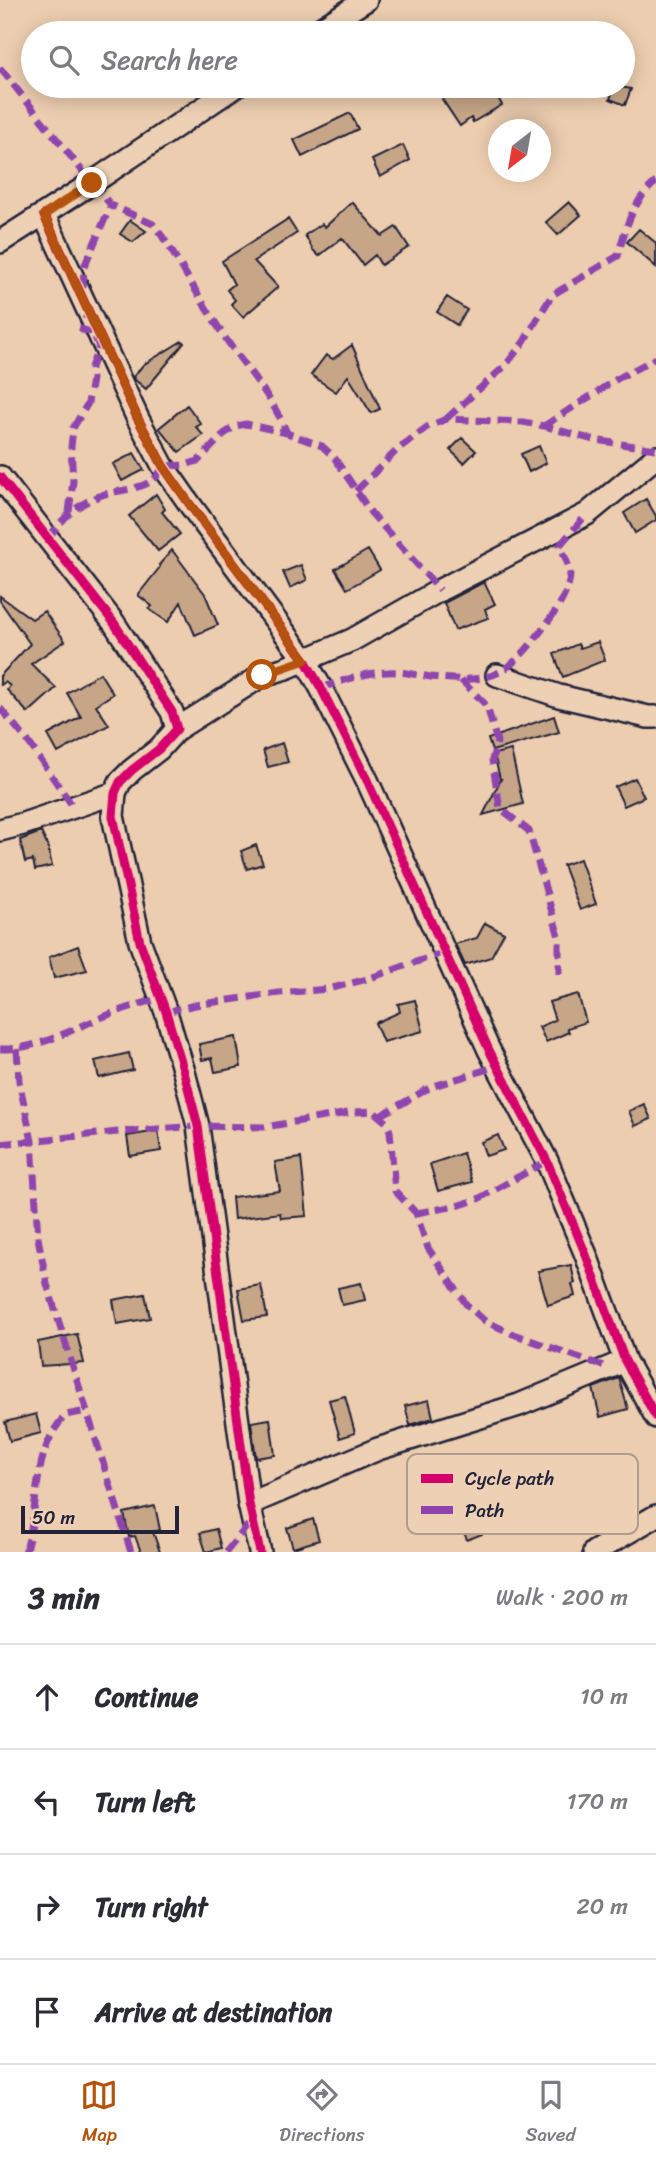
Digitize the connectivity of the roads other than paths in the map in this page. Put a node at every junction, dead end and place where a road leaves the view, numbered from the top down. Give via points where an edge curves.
1 (366, 0) edge
2 (333, 21) edge
3 (218, 98) edge
4 (44, 215) junction
5 (0, 242) edge
6 (656, 457) edge
7 (0, 477) edge
8 (305, 660) junction
9 (497, 675) dead end
10 (656, 717) edge
11 (177, 729) junction
12 (115, 793) junction
13 (0, 830) edge
14 (625, 1361) junction
15 (656, 1417) edge
16 (249, 1504) junction
17 (656, 1516) edge
18 (638, 1526) edge
19 (625, 1534) edge
20 (260, 1552) edge
21 (594, 1552) edge

1 - 2 street
3 - 4 street
4 - 5 street
4 - 8 street via 163,466
6 - 8 street via 587,514 352,640
7 - 11 street via 114,623 172,712
8 - 11 street via 262,675
8 - 14 street via 367,780 489,1049 547,1161
9 - 10 street via 559,696
11 - 12 street via 120,782
12 - 13 street
12 - 16 street via 113,816 140,942 166,1012 198,1126
14 - 15 street
14 - 16 street via 519,1405 378,1449
16 - 20 street
17 - 18 street
19 - 21 street

